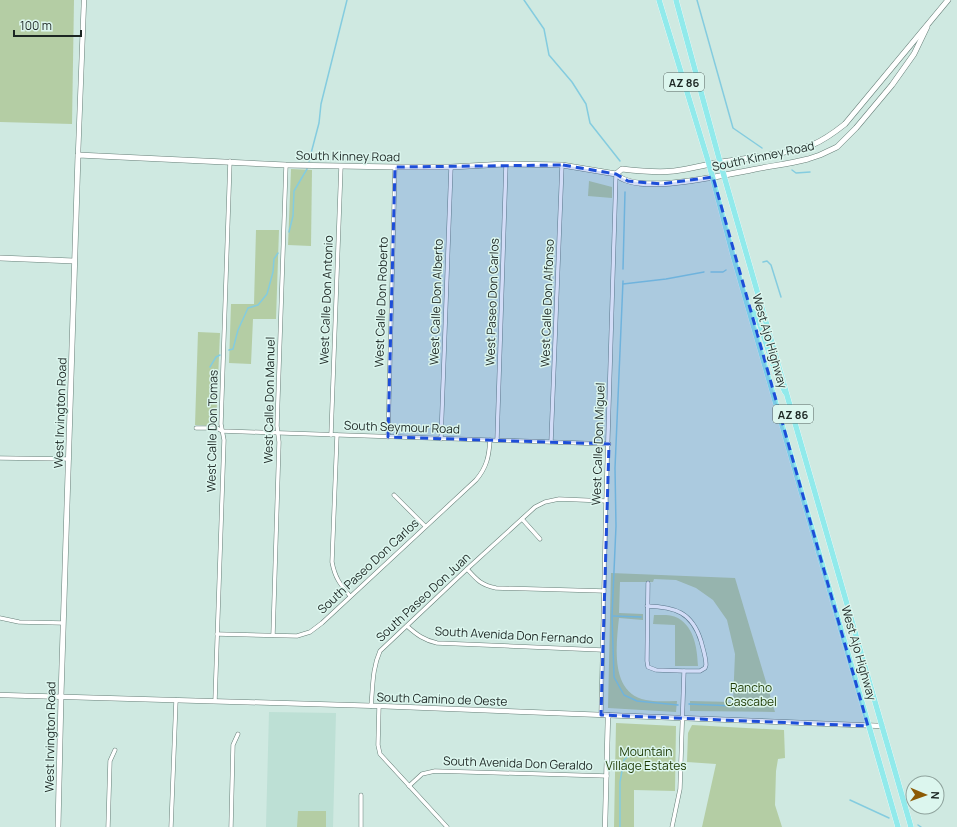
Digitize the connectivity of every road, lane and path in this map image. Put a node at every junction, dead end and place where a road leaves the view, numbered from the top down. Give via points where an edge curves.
1 (84, 0) edge
2 (659, 0) edge
3 (676, 0) edge
4 (948, 0) edge
5 (927, 27) junction
6 (78, 156) junction
7 (230, 161) junction
8 (720, 162) junction
9 (286, 164) junction
10 (506, 164) junction
11 (709, 164) junction
12 (562, 165) junction
13 (341, 166) junction
14 (451, 167) junction
15 (395, 168) junction
16 (616, 174) junction
17 (724, 175) junction
18 (712, 177) junction
19 (0, 258) edge
20 (74, 261) junction
21 (750, 311) junction
22 (789, 400) junction
23 (196, 428) dead end
24 (222, 431) junction
25 (278, 434) junction
26 (331, 435) junction
27 (336, 435) junction
28 (388, 437) junction
29 (441, 439) junction
30 (490, 440) junction
31 (497, 440) junction
32 (551, 442) junction
33 (608, 444) junction
34 (0, 458) edge
35 (69, 459) junction
36 (394, 495) dead end
37 (606, 501) junction
38 (522, 519) junction
39 (425, 526) junction
40 (540, 539) dead end
41 (467, 569) junction
42 (648, 583) dead end
43 (604, 591) junction
44 (350, 596) junction
45 (647, 606) junction
46 (0, 618) edge
47 (63, 623) junction
48 (407, 626) junction
49 (217, 634) junction
50 (273, 635) junction
51 (602, 650) junction
52 (684, 671) junction
53 (0, 695) edge
54 (61, 696) junction
55 (176, 700) junction
56 (215, 701) junction
57 (372, 706) junction
58 (379, 706) junction
59 (601, 715) junction
60 (608, 715) junction
61 (683, 718) junction
62 (868, 726) junction
63 (882, 726) junction
64 (238, 734) dead end
65 (115, 750) dead end
66 (607, 776) junction
67 (409, 786) junction
68 (361, 795) dead end
69 (58, 827) edge
70 (108, 827) edge
71 (171, 827) edge
72 (231, 827) edge
73 (361, 827) edge
74 (447, 827) edge
75 (606, 827) edge
76 (672, 827) edge
77 (898, 827) edge
78 (911, 827) edge

1 - 6 street, West Irvington Road
2 - 11 main road, West Ajo Highway / AZ 86
3 - 8 main road, West Ajo Highway / AZ 86
4 - 5 main road, South Kinney Road
5 - 8 main road, South Kinney Road via 845,124 831,134 799,149
5 - 17 main road, South Kinney Road via 914,54 892,85 837,147 808,159
6 - 7 main road, South Kinney Road
6 - 20 main road, West Irvington Road
7 - 9 main road, South Kinney Road
7 - 24 street, West Calle Don Tomas
8 - 11 main road, South Kinney Road
8 - 17 main road, West Ajo Highway / AZ 86
9 - 13 main road, South Kinney Road
9 - 25 street, West Calle Don Manuel
10 - 12 main road, South Kinney Road
10 - 14 main road, South Kinney Road
10 - 31 street, West Paseo Don Carlos
11 - 16 main road, South Kinney Road via 660,172 622,169
11 - 18 main road, West Ajo Highway / AZ 86
12 - 16 main road, South Kinney Road
12 - 32 street, West Calle Don Alfonso
13 - 15 main road, South Kinney Road
13 - 26 street, West Calle Don Antonio
14 - 15 main road, South Kinney Road
14 - 29 street, West Calle Don Alberto
15 - 28 street, West Calle Don Roberto
16 - 18 main road, South Kinney Road via 628,181 660,184
16 - 33 street, West Calle Don Miguel
17 - 18 main road, South Kinney Road
17 - 22 main road, West Ajo Highway / AZ 86
18 - 21 main road, West Ajo Highway / AZ 86
19 - 20 main road
20 - 35 main road, West Irvington Road
21 - 22 main road via 754,312 758,319 776,375
21 - 62 main road, West Ajo Highway / AZ 86
22 - 63 main road, West Ajo Highway / AZ 86
23 - 24 street, South Seymour Road via 217,428
24 - 25 street, South Seymour Road
24 - 49 street, West Calle Don Tomas via 224,440
25 - 26 street, South Seymour Road
25 - 50 street, West Calle Don Manuel
26 - 27 street, South Seymour Road
27 - 28 street, South Seymour Road
27 - 44 street via 332,562 334,574
28 - 29 street, South Seymour Road
29 - 30 street, South Seymour Road
30 - 31 street, South Seymour Road
30 - 39 street, South Paseo Don Carlos via 489,455 483,472
31 - 32 street, South Seymour Road
32 - 33 street, South Seymour Road
33 - 37 street, West Calle Don Miguel
34 - 35 street
35 - 47 main road, West Irvington Road
36 - 39 street
37 - 38 street, South Paseo Don Juan via 559,499 535,507
37 - 43 street, West Calle Don Miguel
38 - 40 street
38 - 41 street, South Paseo Don Juan
39 - 44 street, South Paseo Don Carlos
41 - 43 street via 478,582 496,588
41 - 48 street, South Paseo Don Juan
42 - 45 street
43 - 51 street, West Calle Don Miguel
44 - 50 street, South Paseo Don Carlos via 310,632 297,636
45 - 52 street via 648,667 656,670
45 - 52 street via 670,608 680,612 695,626 700,636 706,669
46 - 47 street via 19,622
47 - 54 main road, West Irvington Road
48 - 51 street, South Avenida Don Fernando via 425,641 437,643
48 - 57 street, South Paseo Don Juan via 380,651 375,662
49 - 50 street, South Paseo Don Carlos
49 - 56 street, West Calle Don Tomas
51 - 59 street, West Calle Don Miguel
52 - 61 street
53 - 54 street, South Camino de Oeste
54 - 55 street, South Camino de Oeste
54 - 69 main road, West Irvington Road
55 - 56 street, South Camino de Oeste
55 - 71 street
56 - 57 street, South Camino de Oeste
57 - 58 street, South Camino de Oeste
58 - 59 street, South Camino de Oeste
58 - 67 street via 380,754
59 - 60 street, South Camino de Oeste
60 - 61 street, South Camino de Oeste
60 - 66 street
61 - 62 street, South Camino de Oeste
61 - 76 street via 680,789
62 - 63 street, South Camino de Oeste
62 - 77 main road, West Ajo Highway / AZ 86
63 - 78 main road, West Ajo Highway / AZ 86
64 - 72 street via 233,745
65 - 70 street via 110,761
66 - 67 street, South Avenida Don Geraldo via 435,771 422,774
66 - 75 street
67 - 74 street
68 - 73 street

